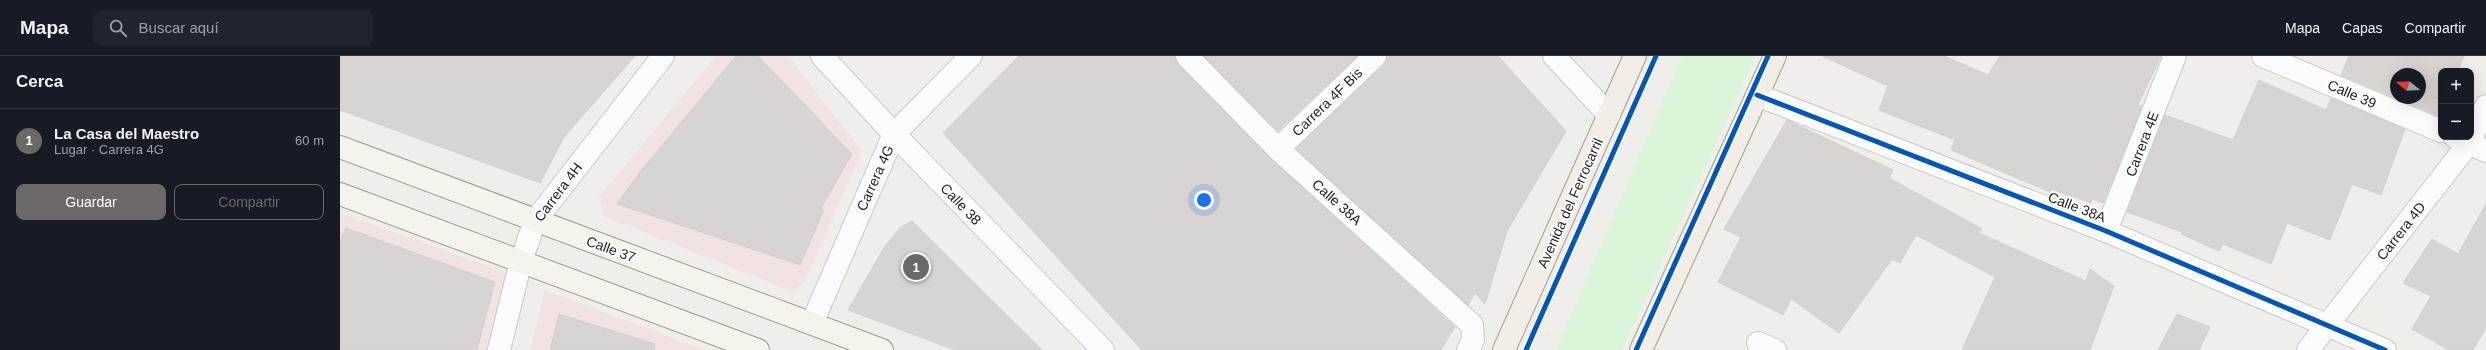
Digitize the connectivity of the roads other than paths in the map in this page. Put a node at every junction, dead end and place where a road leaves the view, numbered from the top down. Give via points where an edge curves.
1 (663, 56) edge
2 (822, 56) edge
3 (971, 56) edge
4 (1188, 56) edge
5 (1375, 56) edge
6 (1554, 56) edge
7 (1634, 56) edge
8 (1775, 56) edge
9 (2175, 56) edge
10 (2263, 56) edge
11 (1757, 95) junction
12 (2486, 106) edge
13 (1609, 114) junction
14 (2438, 131) edge
15 (894, 134) junction
16 (2470, 144) edge
17 (340, 147) edge
18 (1278, 149) junction
19 (340, 194) edge
20 (535, 221) junction
21 (2106, 232) junction
22 (521, 262) junction
23 (812, 323) junction
24 (2328, 326) junction
25 (499, 350) edge
26 (758, 350) edge
27 (882, 350) edge
28 (1102, 350) edge
29 (1468, 350) edge
30 (1504, 350) edge
31 (1641, 350) edge
32 (2308, 350) edge
33 (2385, 350) edge

1 - 20 street, Carrera 4H
2 - 15 street, Calle 38
3 - 15 street, Carrera 4G
4 - 18 street, Calle 38A
5 - 18 street, Carrera 4F Bis
6 - 13 street
7 - 13 main road, Avenida del Ferrocarril
8 - 11 main road
9 - 21 street, Carrera 4E
10 - 14 street, Calle 39
11 - 21 street, Calle 38A
11 - 31 main road
12 - 16 street, Carrera 4D
13 - 30 main road, Avenida del Ferrocarril
15 - 23 street, Carrera 4G
15 - 28 street, Calle 38
16 - 24 street, Carrera 4D
17 - 20 main road, Calle 37
18 - 29 street, Calle 38A via 1472,326 1473,340
19 - 22 main road
20 - 22 street, Carrera 4H
20 - 23 main road, Calle 37
21 - 24 street, Calle 38A
22 - 25 street, Carrera 4H
22 - 26 main road
23 - 27 main road, Calle 37
24 - 32 street, Carrera 4D
24 - 33 street, Calle 38A

